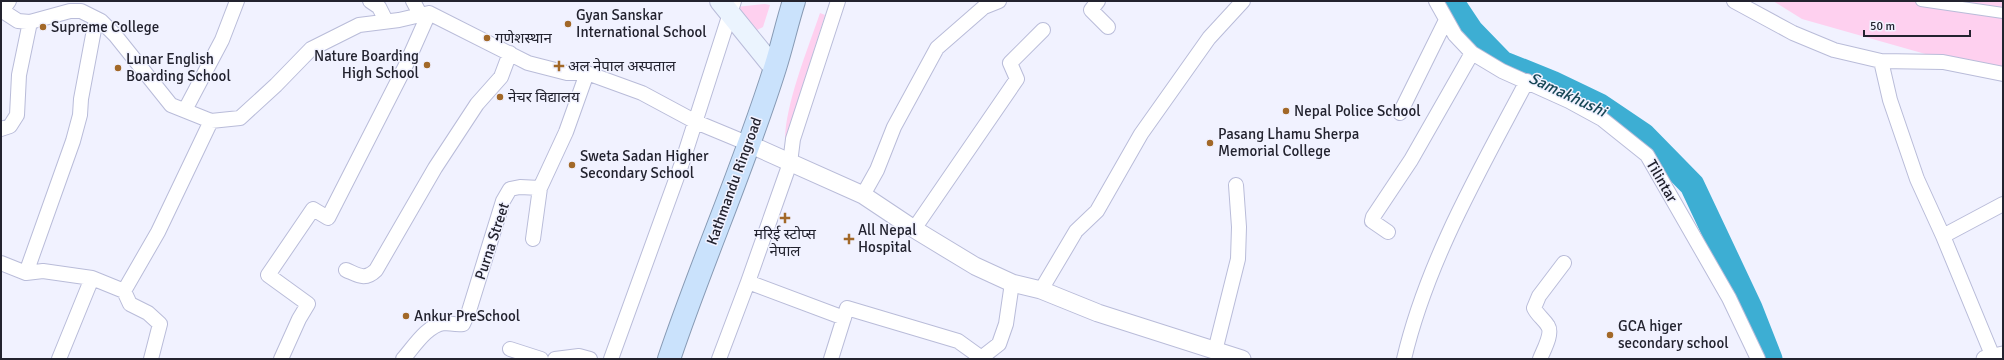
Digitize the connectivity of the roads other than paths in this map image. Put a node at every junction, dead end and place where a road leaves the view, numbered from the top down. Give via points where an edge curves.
1 (237, 1) edge
2 (370, 1) edge
3 (413, 1) edge
4 (794, 1) edge
5 (838, 1) edge
6 (999, 1) edge
7 (1098, 1) edge
8 (1243, 1) edge
9 (1436, 1) edge
10 (1734, 1) edge
11 (1921, 1) edge
12 (727, 4) edge
13 (4, 8) edge
14 (2003, 13) edge
15 (425, 14) junction
16 (96, 19) junction
17 (1446, 20) junction
18 (386, 21) junction
19 (30, 22) junction
20 (1108, 27) dead end
21 (1043, 30) dead end
22 (510, 53) junction
23 (1472, 53) junction
24 (1881, 61) junction
25 (775, 69) junction
26 (587, 73) junction
27 (2003, 74) edge
28 (1527, 82) junction
29 (185, 110) junction
30 (1400, 113) dead end
31 (211, 122) junction
32 (696, 122) junction
33 (1, 129) edge
34 (748, 144) junction
35 (790, 163) junction
36 (1236, 185) dead end
37 (540, 188) junction
38 (863, 195) junction
39 (2003, 204) edge
40 (914, 229) junction
41 (1388, 232) dead end
42 (1943, 236) junction
43 (533, 239) dead end
44 (1, 263) edge
45 (1564, 263) dead end
46 (346, 270) dead end
47 (26, 273) junction
48 (92, 278) junction
49 (748, 282) junction
50 (1012, 283) junction
51 (1041, 290) junction
52 (124, 291) junction
53 (844, 318) junction
54 (510, 349) dead end
55 (1215, 351) junction
56 (1994, 357) edge
57 (982, 358) edge
58 (59, 359) edge
59 (151, 359) edge
60 (281, 359) edge
61 (403, 359) edge
62 (541, 359) edge
63 (555, 359) edge
64 (590, 359) edge
65 (611, 359) edge
66 (669, 359) edge
67 (719, 359) edge
68 (831, 359) edge
69 (1242, 359) edge
70 (1404, 359) edge
71 (1540, 359) edge
72 (1758, 359) edge

1 - 29 street via 222,40
2 - 18 street via 379,7
3 - 15 street
4 - 25 highway, Kathmandu Ringroad
5 - 35 street via 793,139
6 - 38 street via 984,6 937,48 894,127 877,170
7 - 20 street via 1091,10
8 - 51 street via 1209,38 1141,134 1097,211 1076,231
9 - 17 street, Tilintar
10 - 24 street via 1793,33 1834,50
11 - 14 street
12 - 25 main road
12 - 32 street
13 - 19 street via 18,21
15 - 18 street
15 - 22 street
15 - 60 street via 398,81 328,218 313,209 268,275 308,304
16 - 19 street via 81,12 70,11
16 - 29 street via 116,35 171,105
16 - 47 street via 80,99 80,115
17 - 23 street, Tilintar via 1455,35
17 - 30 street
18 - 31 street via 359,25 311,49 240,118
19 - 33 street via 19,75 17,115 10,126
21 - 40 street via 1010,63 1017,79
22 - 26 street via 528,63 566,73
22 - 46 street via 501,77 477,104 435,168 376,270 370,276 362,277
23 - 28 street, Tilintar
23 - 41 street via 1411,160 1373,217 1372,221
24 - 27 street via 1943,62
24 - 42 street via 1890,100 1917,179
25 - 34 highway, Kathmandu Ringroad
26 - 32 street via 642,93
26 - 37 street via 566,132
28 - 70 street via 1463,205 1424,290
28 - 72 street, Tilintar via 1602,119 1647,155 1729,298
29 - 31 street
31 - 52 street via 158,232
32 - 34 street
32 - 65 street
34 - 35 street
34 - 66 highway, Kathmandu Ringroad
35 - 38 street
35 - 49 street
36 - 55 street via 1238,259
37 - 43 street
37 - 61 street, Purna Street via 510,189 506,195 463,324 444,323 435,326
38 - 40 street
39 - 42 street
40 - 50 street via 976,266
42 - 56 street
44 - 47 street
45 - 71 street via 1539,296 1534,308 1537,315 1549,326 1550,332
47 - 48 street via 43,271
48 - 52 street
48 - 58 street
49 - 53 street
49 - 67 street
50 - 51 street
50 - 57 street via 1006,324 999,344
51 - 55 street via 1098,313
52 - 59 street via 130,304 148,313 160,324
53 - 57 street via 847,308 958,341
53 - 68 street
54 - 62 street
55 - 69 street
63 - 64 street via 579,356

